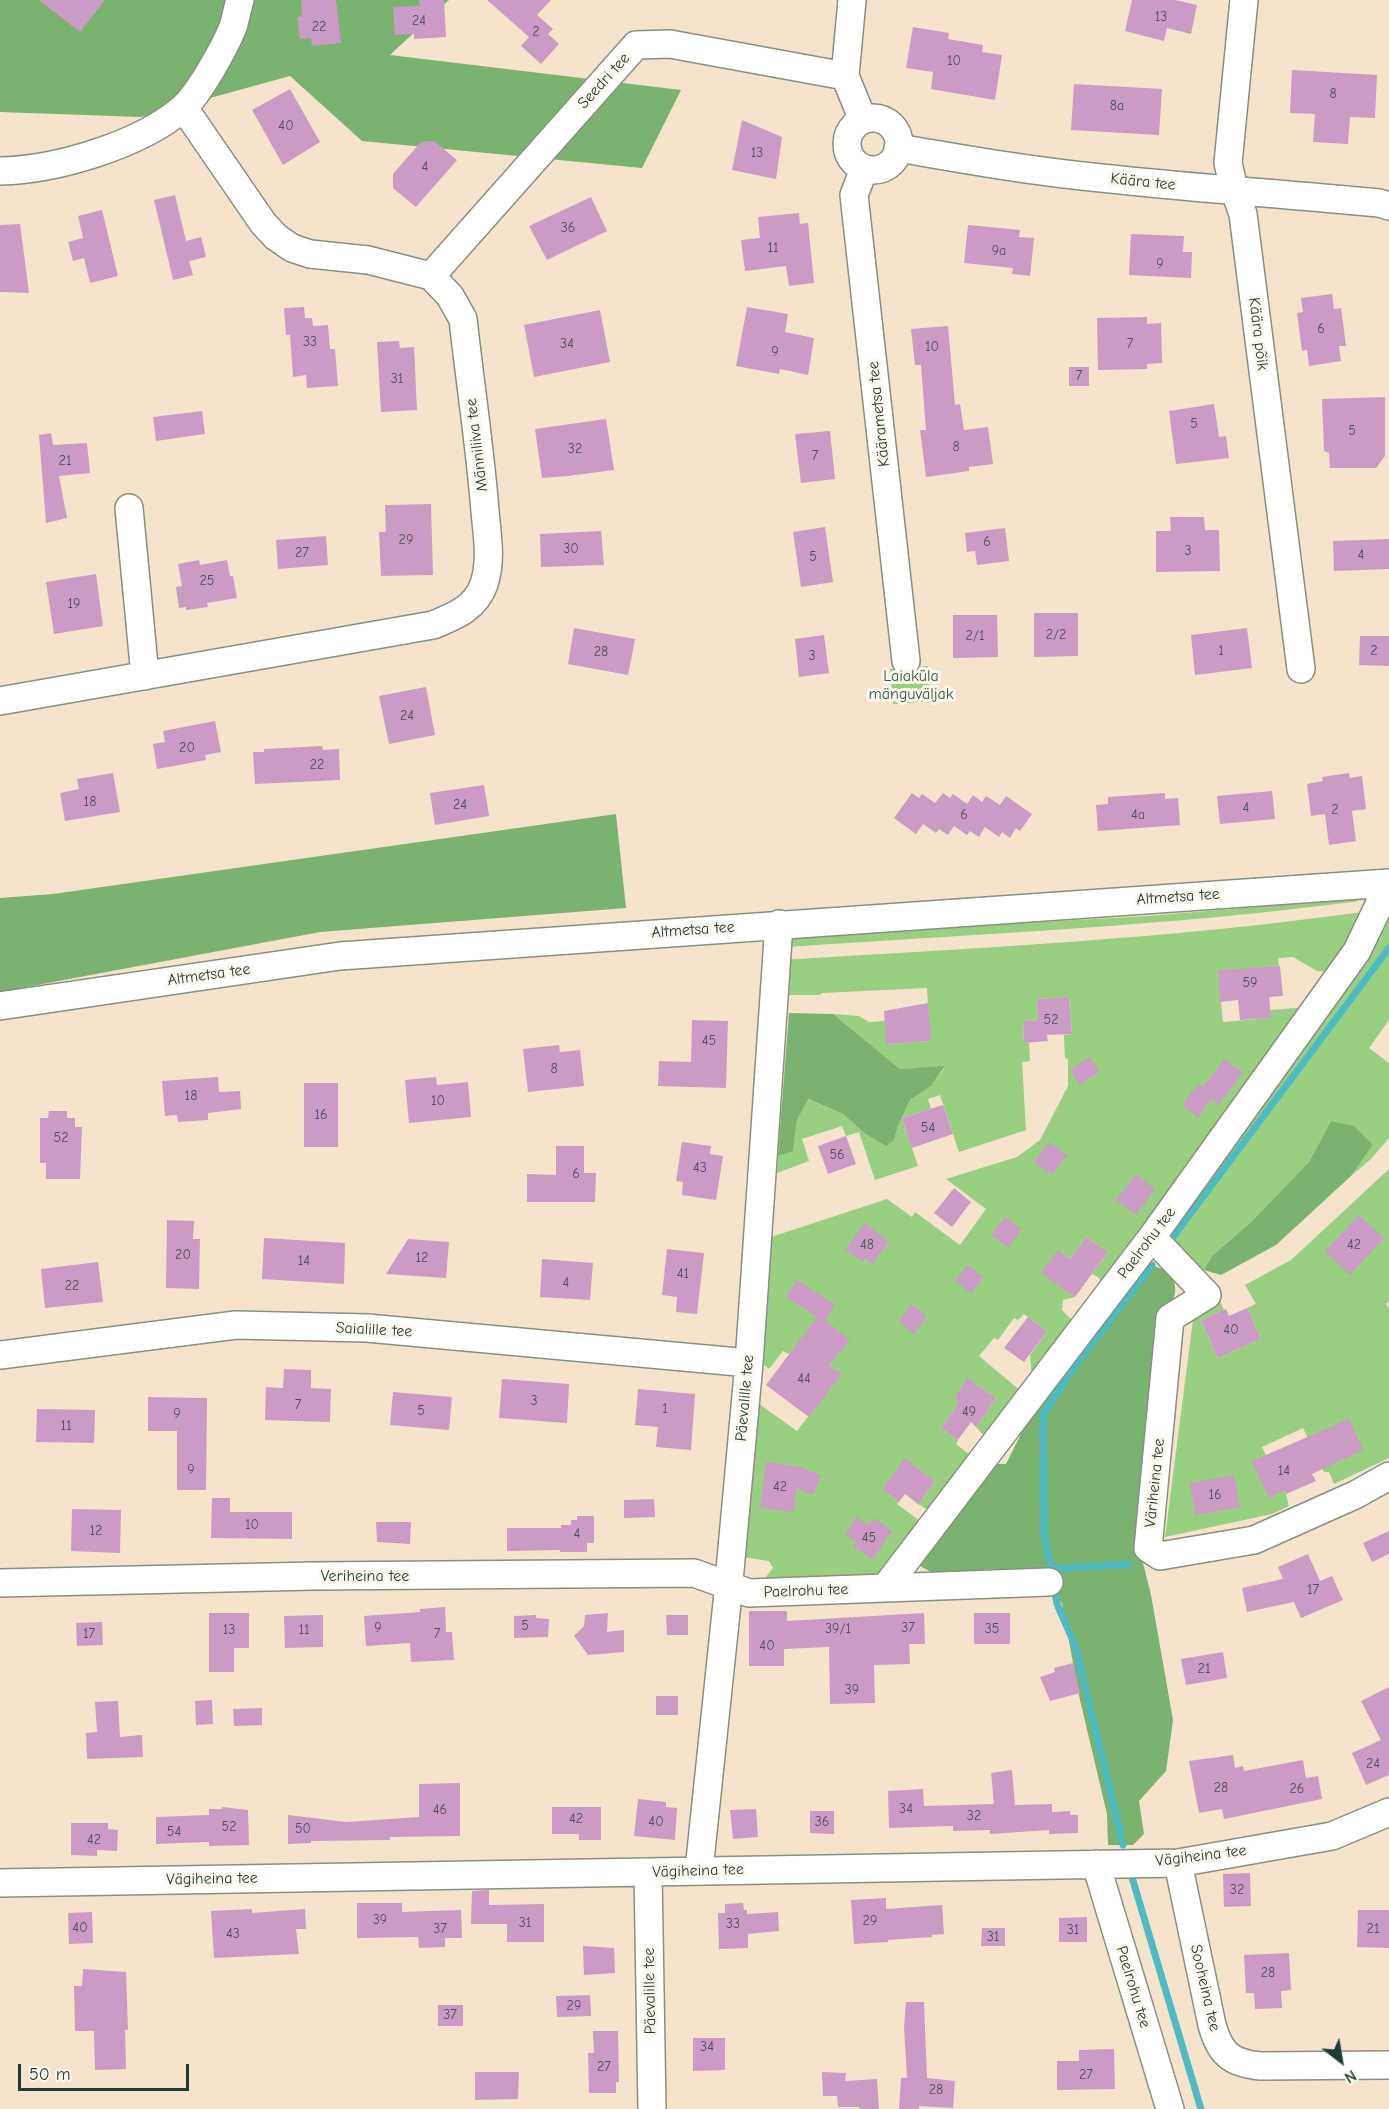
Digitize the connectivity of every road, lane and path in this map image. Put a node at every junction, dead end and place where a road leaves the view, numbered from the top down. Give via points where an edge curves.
1 (240, 0) edge
2 (852, 0) edge
3 (1244, 0) edge
4 (845, 76) junction
5 (184, 108) junction
6 (863, 120) junction
7 (898, 148) junction
8 (864, 169) junction
9 (0, 171) edge
10 (1234, 189) junction
11 (1389, 206) edge
12 (431, 276) junction
13 (129, 508) dead end
14 (906, 662) dead end
15 (1301, 669) dead end
16 (145, 676) junction
17 (0, 701) edge
18 (1386, 883) edge
19 (779, 924) junction
20 (0, 1006) edge
21 (1152, 1237) junction
22 (0, 1355) edge
23 (748, 1363) junction
24 (1389, 1476) edge
25 (1049, 1582) dead end
26 (0, 1583) edge
27 (728, 1585) junction
28 (885, 1588) junction
29 (1389, 1812) edge
30 (1178, 1863) junction
31 (1096, 1864) junction
32 (699, 1870) junction
33 (648, 1872) junction
34 (0, 1883) edge
35 (1389, 2065) edge
36 (651, 2109) edge
37 (1170, 2109) edge

1 - 5 street via 233,27
2 - 4 street
3 - 10 street, Käära põik via 1228,163
4 - 6 street
4 - 12 street, Seedri tee via 670,44 636,45
5 - 9 street via 148,131 96,153
5 - 12 street via 263,223 292,248 310,254 368,260
6 - 7 street via 885,121 897,134
6 - 8 street via 854,126 846,142 850,158
7 - 8 street via 889,165
7 - 10 street, Käära tee via 1042,171
8 - 14 street, Käärametsa tee via 854,195
10 - 11 street, Käära tee
10 - 15 street, Käära põik via 1243,214
12 - 16 street, Männiliiva tee via 450,296 463,320 489,565 475,602 457,616 433,625
13 - 16 street
16 - 17 street, Männiliiva tee
18 - 19 street, Altmetsa tee
18 - 21 street, Paelrohu tee via 1357,951
19 - 20 street, Altmetsa tee via 340,956
19 - 23 street, Päevalille tee
21 - 24 street, Väriheina tee via 1207,1295 1170,1318 1148,1548 1160,1556 1254,1540
21 - 28 street, Paelrohu tee
22 - 23 street, Saialille tee via 236,1325 367,1328
23 - 27 street, Päevalille tee
25 - 28 street, Paelrohu tee
26 - 27 street, Veriheina tee via 694,1573
27 - 28 street, Paelrohu tee via 749,1593
27 - 32 street, Päevalille tee
29 - 30 street, Vägiheina tee via 1332,1836
30 - 31 street, Vägiheina tee
30 - 35 street, Sooheina tee via 1212,2025 1216,2040 1228,2057 1260,2066
31 - 32 street, Vägiheina tee
31 - 37 street, Paelrohu tee
32 - 33 street, Vägiheina tee
33 - 34 street, Vägiheina tee
33 - 36 street, Päevalille tee

